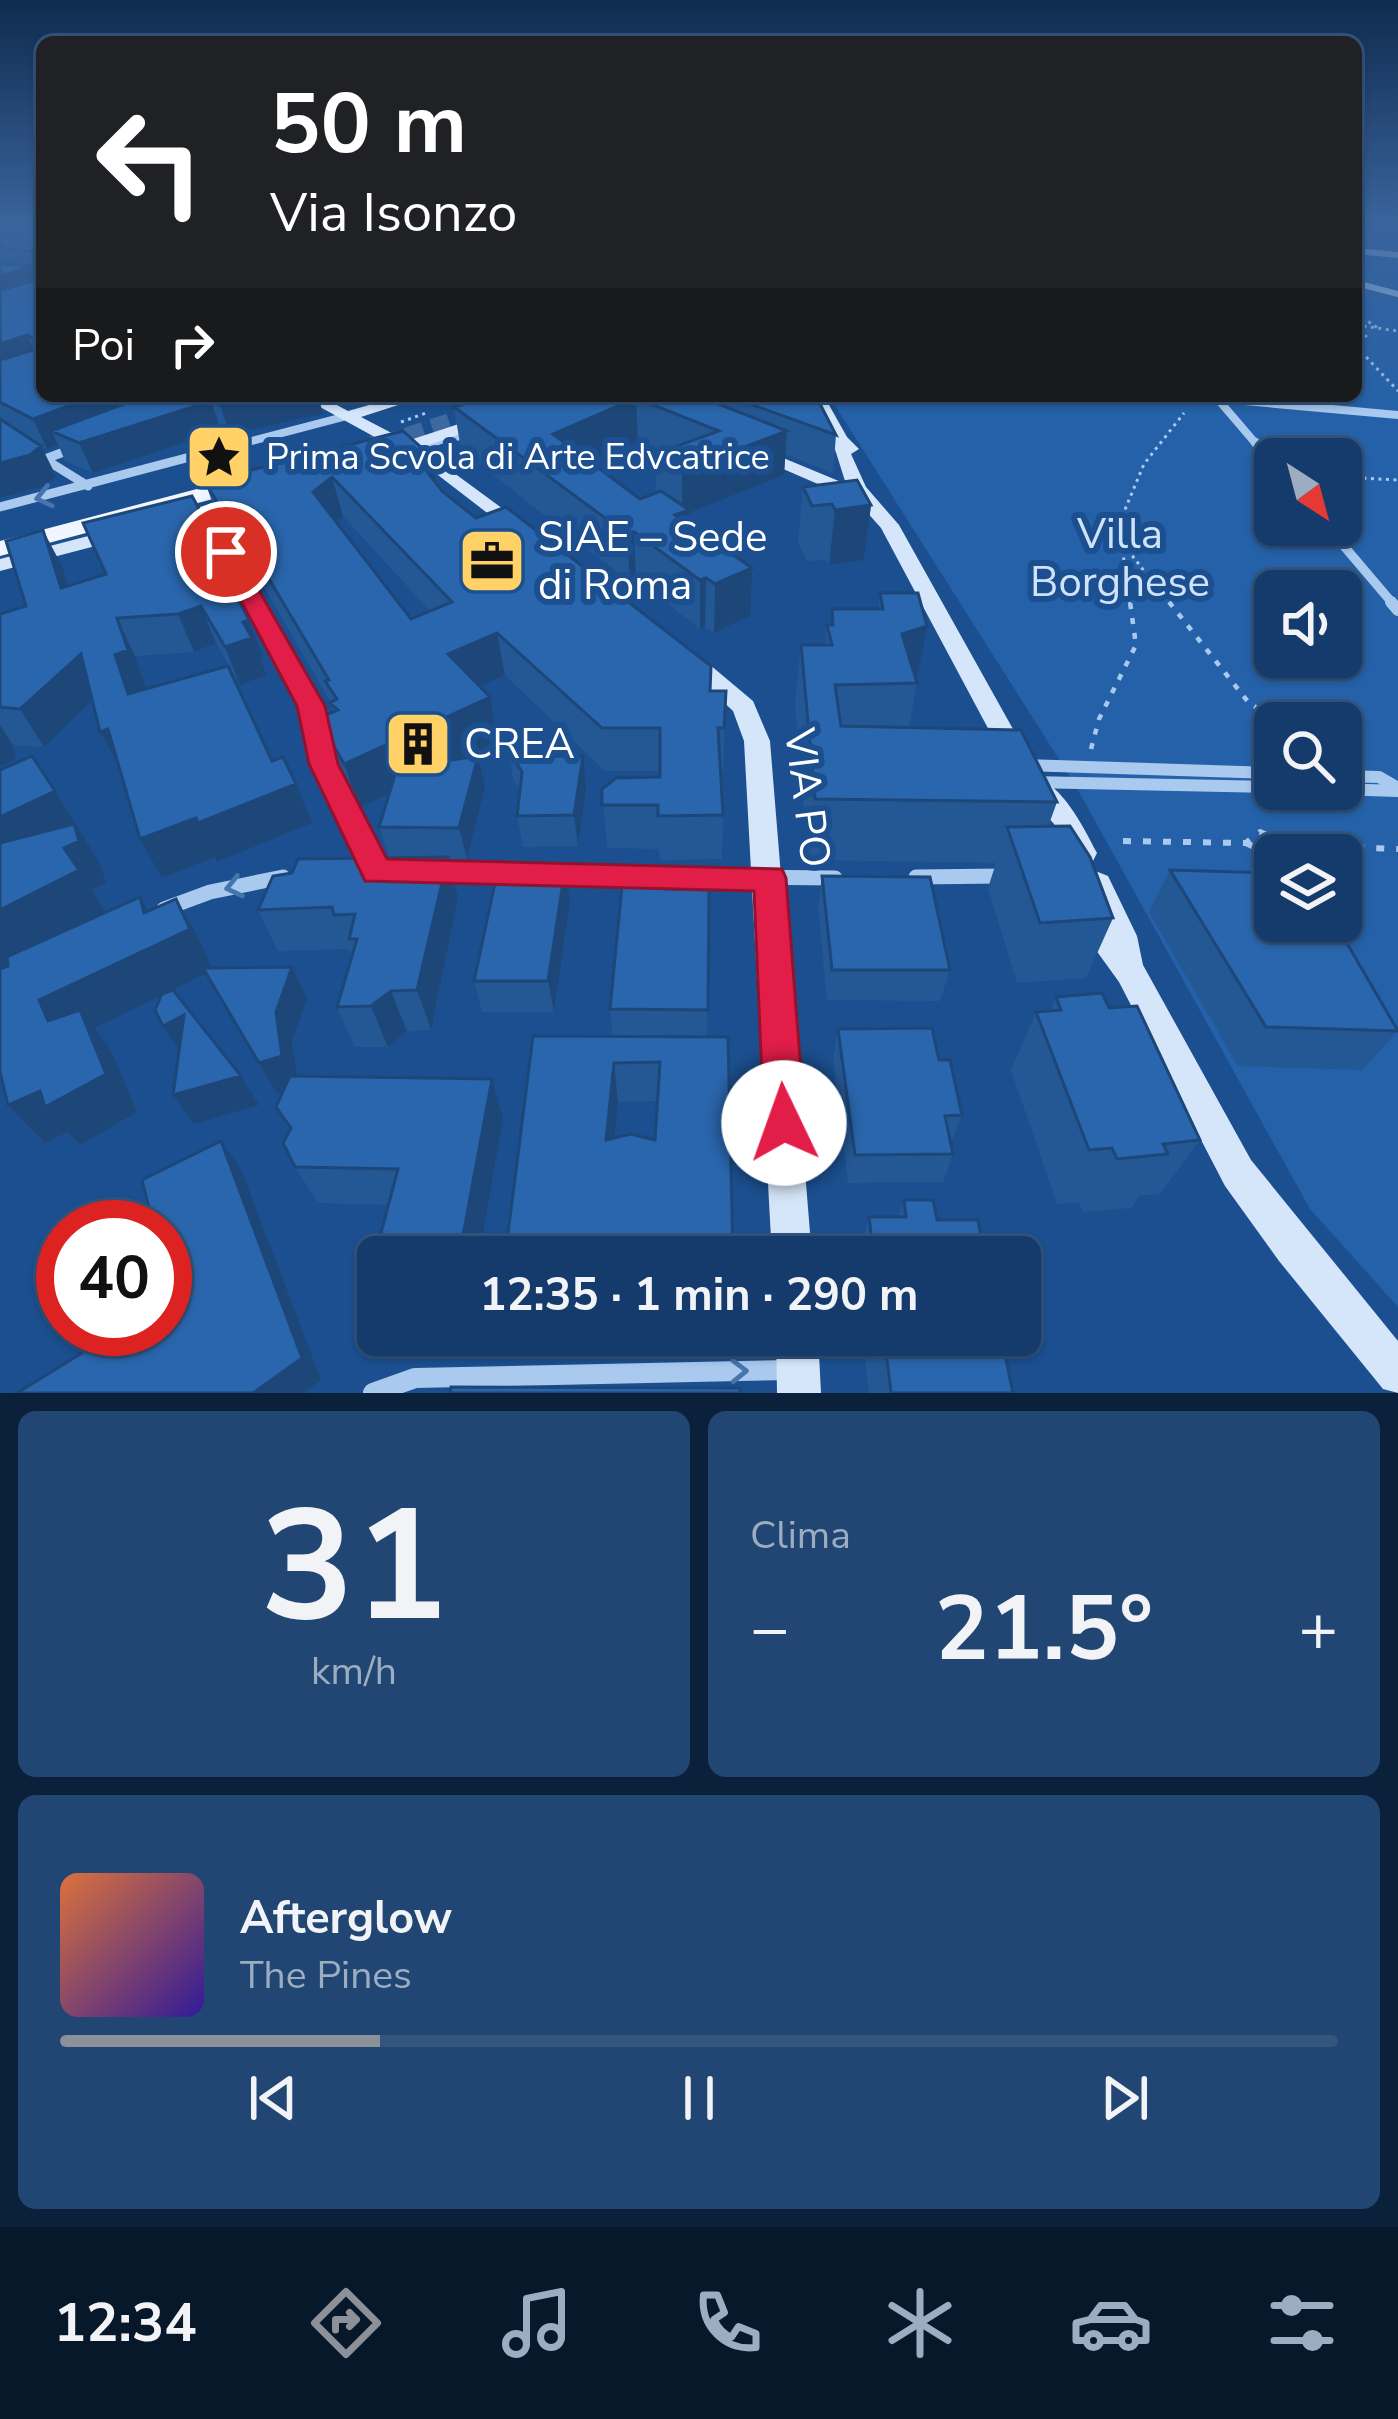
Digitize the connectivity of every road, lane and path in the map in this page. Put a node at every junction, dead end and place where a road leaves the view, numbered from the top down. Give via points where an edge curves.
1 (1362, 285) edge
2 (1398, 294) edge
3 (1362, 317) edge
4 (1362, 327) edge
5 (1379, 329) junction
6 (1398, 331) edge
7 (1362, 353) edge
8 (1398, 392) edge
9 (320, 402) edge
10 (397, 402) edge
11 (819, 402) edge
12 (1205, 402) edge
13 (1221, 402) edge
14 (1252, 402) edge
15 (1398, 415) edge
16 (347, 416) junction
17 (506, 418) edge
18 (840, 440) junction
19 (1254, 441) edge
20 (86, 443) edge
21 (27, 447) edge
22 (740, 447) edge
23 (411, 450) junction
24 (385, 458) tunnel mouth
25 (45, 459) junction
26 (1362, 478) edge
27 (1398, 480) edge
28 (269, 482) junction
29 (239, 485) junction
30 (88, 486) junction
31 (863, 498) junction
32 (0, 507) edge
33 (204, 512) junction
34 (887, 515) junction
35 (0, 539) edge
36 (534, 540) edge
37 (1123, 544) junction
38 (1344, 546) edge
39 (0, 549) edge
40 (0, 562) edge
41 (1398, 610) edge
42 (664, 640) edge
43 (1254, 706) edge
44 (1086, 766) junction
45 (1254, 772) edge
46 (1024, 773) junction
47 (1362, 777) edge
48 (1254, 787) edge
49 (1362, 789) edge
50 (1398, 789) edge
51 (1254, 837) edge
52 (1123, 842) dead end
53 (1246, 843) junction
54 (1254, 846) edge
55 (1362, 848) edge
56 (1398, 849) edge
57 (1053, 857) edge
58 (370, 872) joint
59 (400, 872) edge
60 (423, 873) edge
61 (305, 875) edge
62 (1014, 876) edge
63 (770, 878) junction
64 (853, 878) edge
65 (899, 878) edge
66 (1074, 892) edge
67 (156, 912) edge
68 (1126, 954) junction
69 (791, 1236) edge
70 (798, 1366) edge
71 (1398, 1374) edge
72 (373, 1393) edge

1 - 2 street
3 - 5 path
4 - 5 path
5 - 6 path
7 - 8 path
9 - 16 street
10 - 16 street
11 - 18 street
12 - 37 path via 1186,411 1150,452 1123,510
13 - 19 street
14 - 15 street
16 - 23 street
16 - 30 street
17 - 23 street
18 - 31 street
18 - 34 street via 861,460
20 - 25 street
21 - 25 street
22 - 31 street
23 - 24 street
23 - 36 street
25 - 30 street
26 - 27 path
28 - 29 main road
28 - 33 street
28 - 35 main road
29 - 39 main road
29 - 40 main road
30 -> 32 street
31 - 34 street
33 - 40 street
33 - 58 lane via 311,706 324,764
34 - 46 street
37 - 43 path
37 - 44 path via 1136,645
38 - 41 street
42 - 63 street, VIA PO via 729,691 753,724
44 - 45 street
44 - 46 street
46 - 48 street
46 - 57 street
46 - 68 street via 1070,827
47 - 50 street
49 - 50 street
51 - 53 path
52 - 53 path
53 - 54 path
55 - 56 path
58 - 59 street
60 - 63 street
61 -> 67 street via 210,892
62 - 65 street
63 - 64 street
63 - 69 street, VIA PO
66 - 68 street
68 - 71 street via 1238,1173
72 -> 70 street via 415,1378

